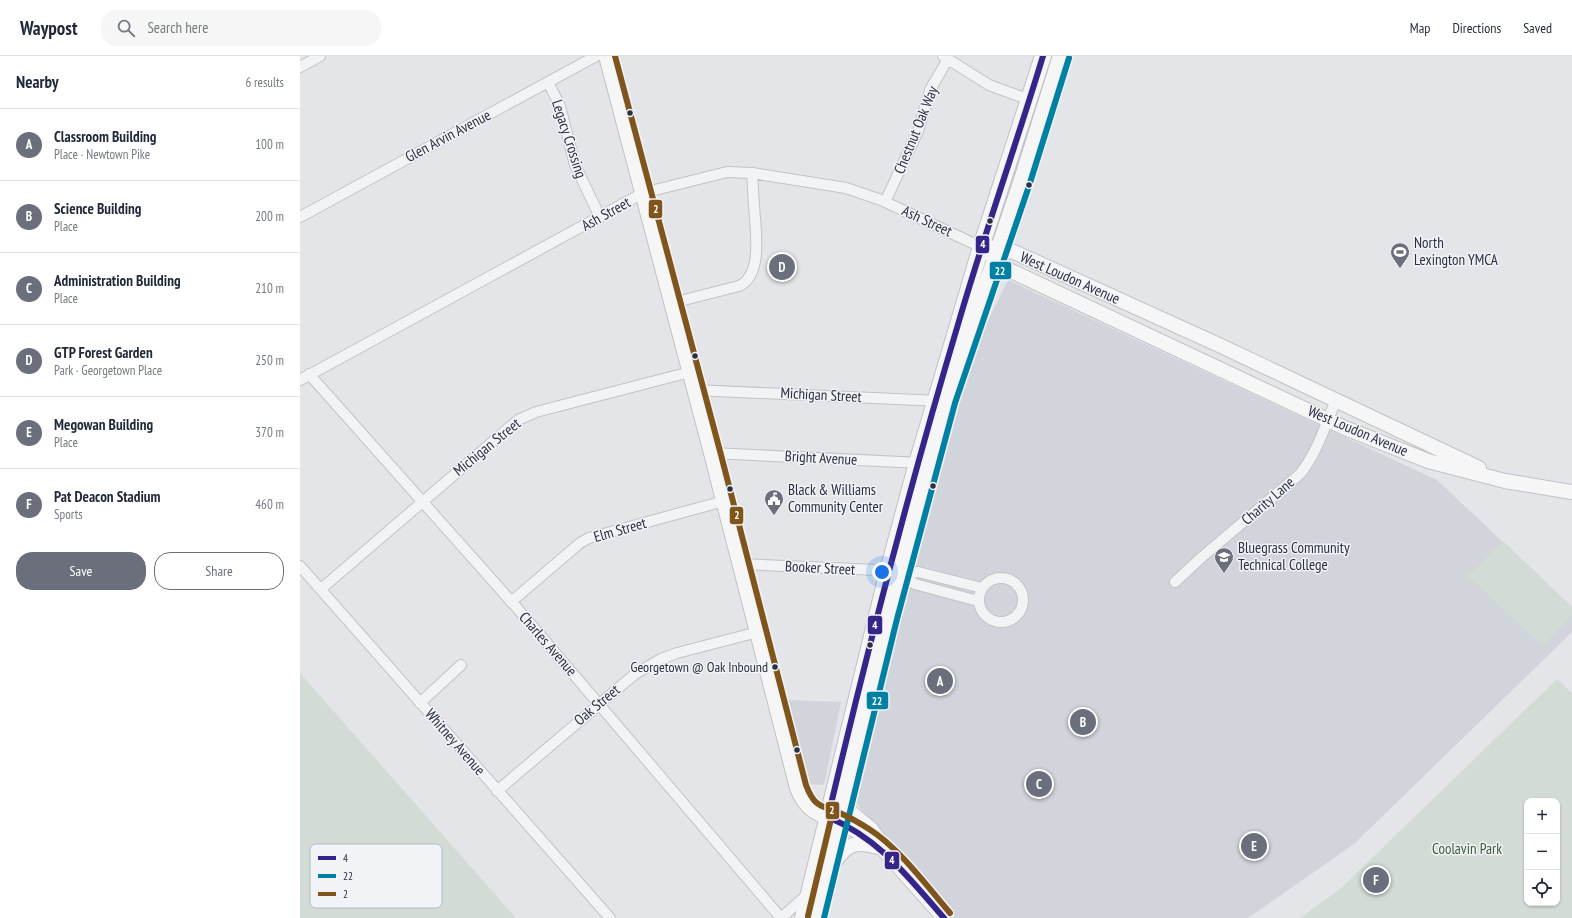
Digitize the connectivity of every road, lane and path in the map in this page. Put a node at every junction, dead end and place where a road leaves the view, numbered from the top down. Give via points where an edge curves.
1 (320, 56) edge
2 (596, 56) edge
3 (607, 56) edge
4 (1044, 56) edge
5 (1061, 56) edge
6 (946, 57) edge
7 (300, 67) edge
8 (548, 82) junction
9 (1030, 100) junction
10 (752, 173) junction
11 (644, 193) junction
12 (885, 202) junction
13 (300, 217) edge
14 (600, 217) junction
15 (981, 247) junction
16 (998, 254) junction
17 (672, 303) junction
18 (690, 372) junction
19 (309, 374) junction
20 (300, 380) edge
21 (694, 390) junction
22 (1336, 400) junction
23 (941, 401) junction
24 (1328, 420) junction
25 (712, 453) junction
26 (923, 463) junction
27 (1505, 481) junction
28 (1572, 492) edge
29 (724, 501) junction
30 (422, 502) junction
31 (740, 564) junction
32 (300, 566) edge
33 (894, 573) junction
34 (1176, 582) dead end
35 (982, 588) junction
36 (321, 589) junction
37 (978, 601) junction
38 (511, 602) junction
39 (758, 632) junction
40 (461, 664) dead end
41 (420, 703) junction
42 (598, 704) junction
43 (497, 791) junction
44 (837, 815) junction
45 (883, 849) junction
46 (827, 875) junction
47 (810, 893) junction
48 (610, 918) edge
49 (781, 918) edge
50 (803, 918) edge
51 (816, 918) edge
52 (944, 918) edge

1 - 7 street
2 - 8 street, Glen Arvin Avenue
3 - 11 main road
4 - 9 main road
5 - 16 main road
6 - 9 street via 989,85
6 - 12 street, Chestnut Oak Way via 930,90 918,131
8 - 13 street, Glen Arvin Avenue
8 - 14 street, Legacy Crossing via 560,106 575,165
9 - 15 main road
10 - 11 street, Ash Street via 728,172
10 - 12 street, Ash Street via 834,185
10 - 17 street via 757,247 753,270 748,280 739,286
11 - 14 street, Ash Street
11 - 17 main road
12 - 15 street, Ash Street
14 - 19 street, Ash Street
15 - 16 main road, West Loudon Avenue
15 - 23 main road
16 - 22 main road, West Loudon Avenue via 1014,252
16 - 23 main road
16 - 24 main road, West Loudon Avenue via 1009,270
17 - 18 main road
18 - 21 main road
18 - 30 street, Michigan Street via 525,416 507,428
19 - 20 street, Ash Street
19 - 30 street, Charles Avenue
21 - 23 street, Michigan Street
21 - 25 main road
22 - 24 street, Charity Lane
22 - 27 main road, West Loudon Avenue
23 - 26 main road
24 - 27 main road, West Loudon Avenue via 1428,461
24 - 34 street, Charity Lane via 1316,451 1300,474
25 - 26 street, Bright Avenue
25 - 29 main road
26 - 33 main road
27 - 28 main road, West Loudon Avenue
29 - 31 main road
29 - 38 street, Elm Street via 589,538
30 - 36 street, Michigan Street
30 - 38 street, Charles Avenue
31 - 33 street, Booker Street
31 - 39 main road
32 - 36 street, Whitney Avenue
33 - 35 street, Booker Street via 918,572
33 - 37 street via 915,584
33 - 44 main road
35 - 37 street
35 - 37 street via 993,579 1014,582 1020,587 1023,595 1022,610 1011,620 996,622 985,617
36 - 41 street, Whitney Avenue
38 - 42 street, Charles Avenue
39 - 42 street, Oak Street via 677,652 661,659 635,674
39 - 44 main road via 798,788 807,804 818,814
40 - 41 street
41 - 43 street, Whitney Avenue
42 - 43 street, Oak Street
42 - 49 street, Charles Avenue
43 - 48 street, Whitney Avenue
44 - 45 main road via 870,829
44 - 46 main road
44 - 47 main road
45 - 46 main road via 860,843 848,846
45 - 52 main road
46 - 51 main road
47 - 49 street
47 - 50 main road

